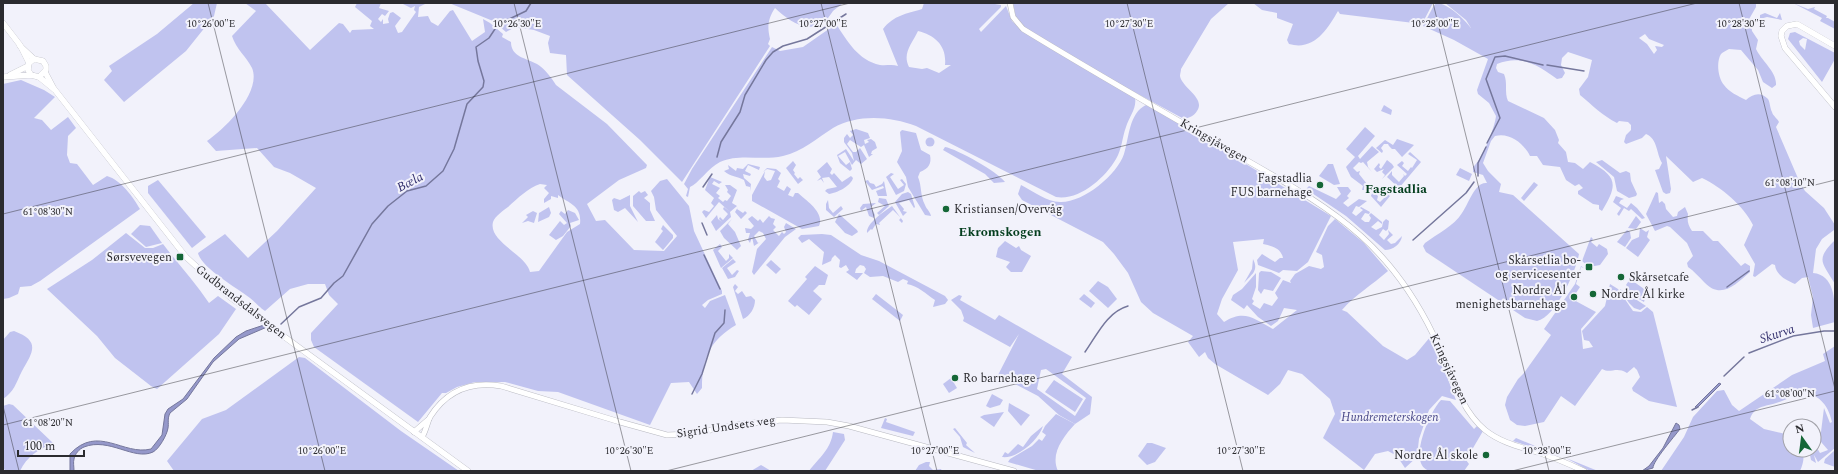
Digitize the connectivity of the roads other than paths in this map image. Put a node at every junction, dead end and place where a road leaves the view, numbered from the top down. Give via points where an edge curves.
1 (1010, 3) edge
2 (3, 23) edge
3 (20, 45) junction
4 (1835, 46) edge
5 (34, 59) junction
6 (29, 64) junction
7 (45, 72) junction
8 (10, 75) junction
9 (31, 75) junction
10 (3, 77) edge
11 (40, 77) junction
12 (55, 90) junction
13 (1835, 107) edge
14 (429, 419) junction
15 (414, 432) junction
16 (422, 437) junction
17 (468, 471) edge
18 (1014, 471) edge
19 (1584, 471) edge

1 - 19 street, Kringsjåvegen via 1013,17 1023,29 1260,168 1319,204 1346,224 1379,254 1406,288 1432,333 1465,406 1479,425 1509,443 1561,460
2 - 3 main road
3 - 5 main road
3 - 6 main road
4 - 13 main road via 1797,24 1782,31 1785,48
5 - 6 main road
5 - 7 main road via 45,63
6 - 8 main road
6 - 9 main road
7 - 11 main road
7 - 12 main road, Gudbrandsdalsvegen
8 - 9 main road
8 - 10 main road
9 - 11 main road
11 - 12 main road, Gudbrandsdalsvegen
12 - 15 main road, Gudbrandsdalsvegen via 196,268 230,297
14 - 15 street, Sigrid Undsets veg
14 - 16 street, Sigrid Undsets veg
14 - 18 street, Sigrid Undsets veg via 440,404 455,392 472,385 487,383 659,434 690,434 768,421 827,422
15 - 16 main road, Gudbrandsdalsvegen
16 - 17 main road, Gudbrandsdalsvegen

